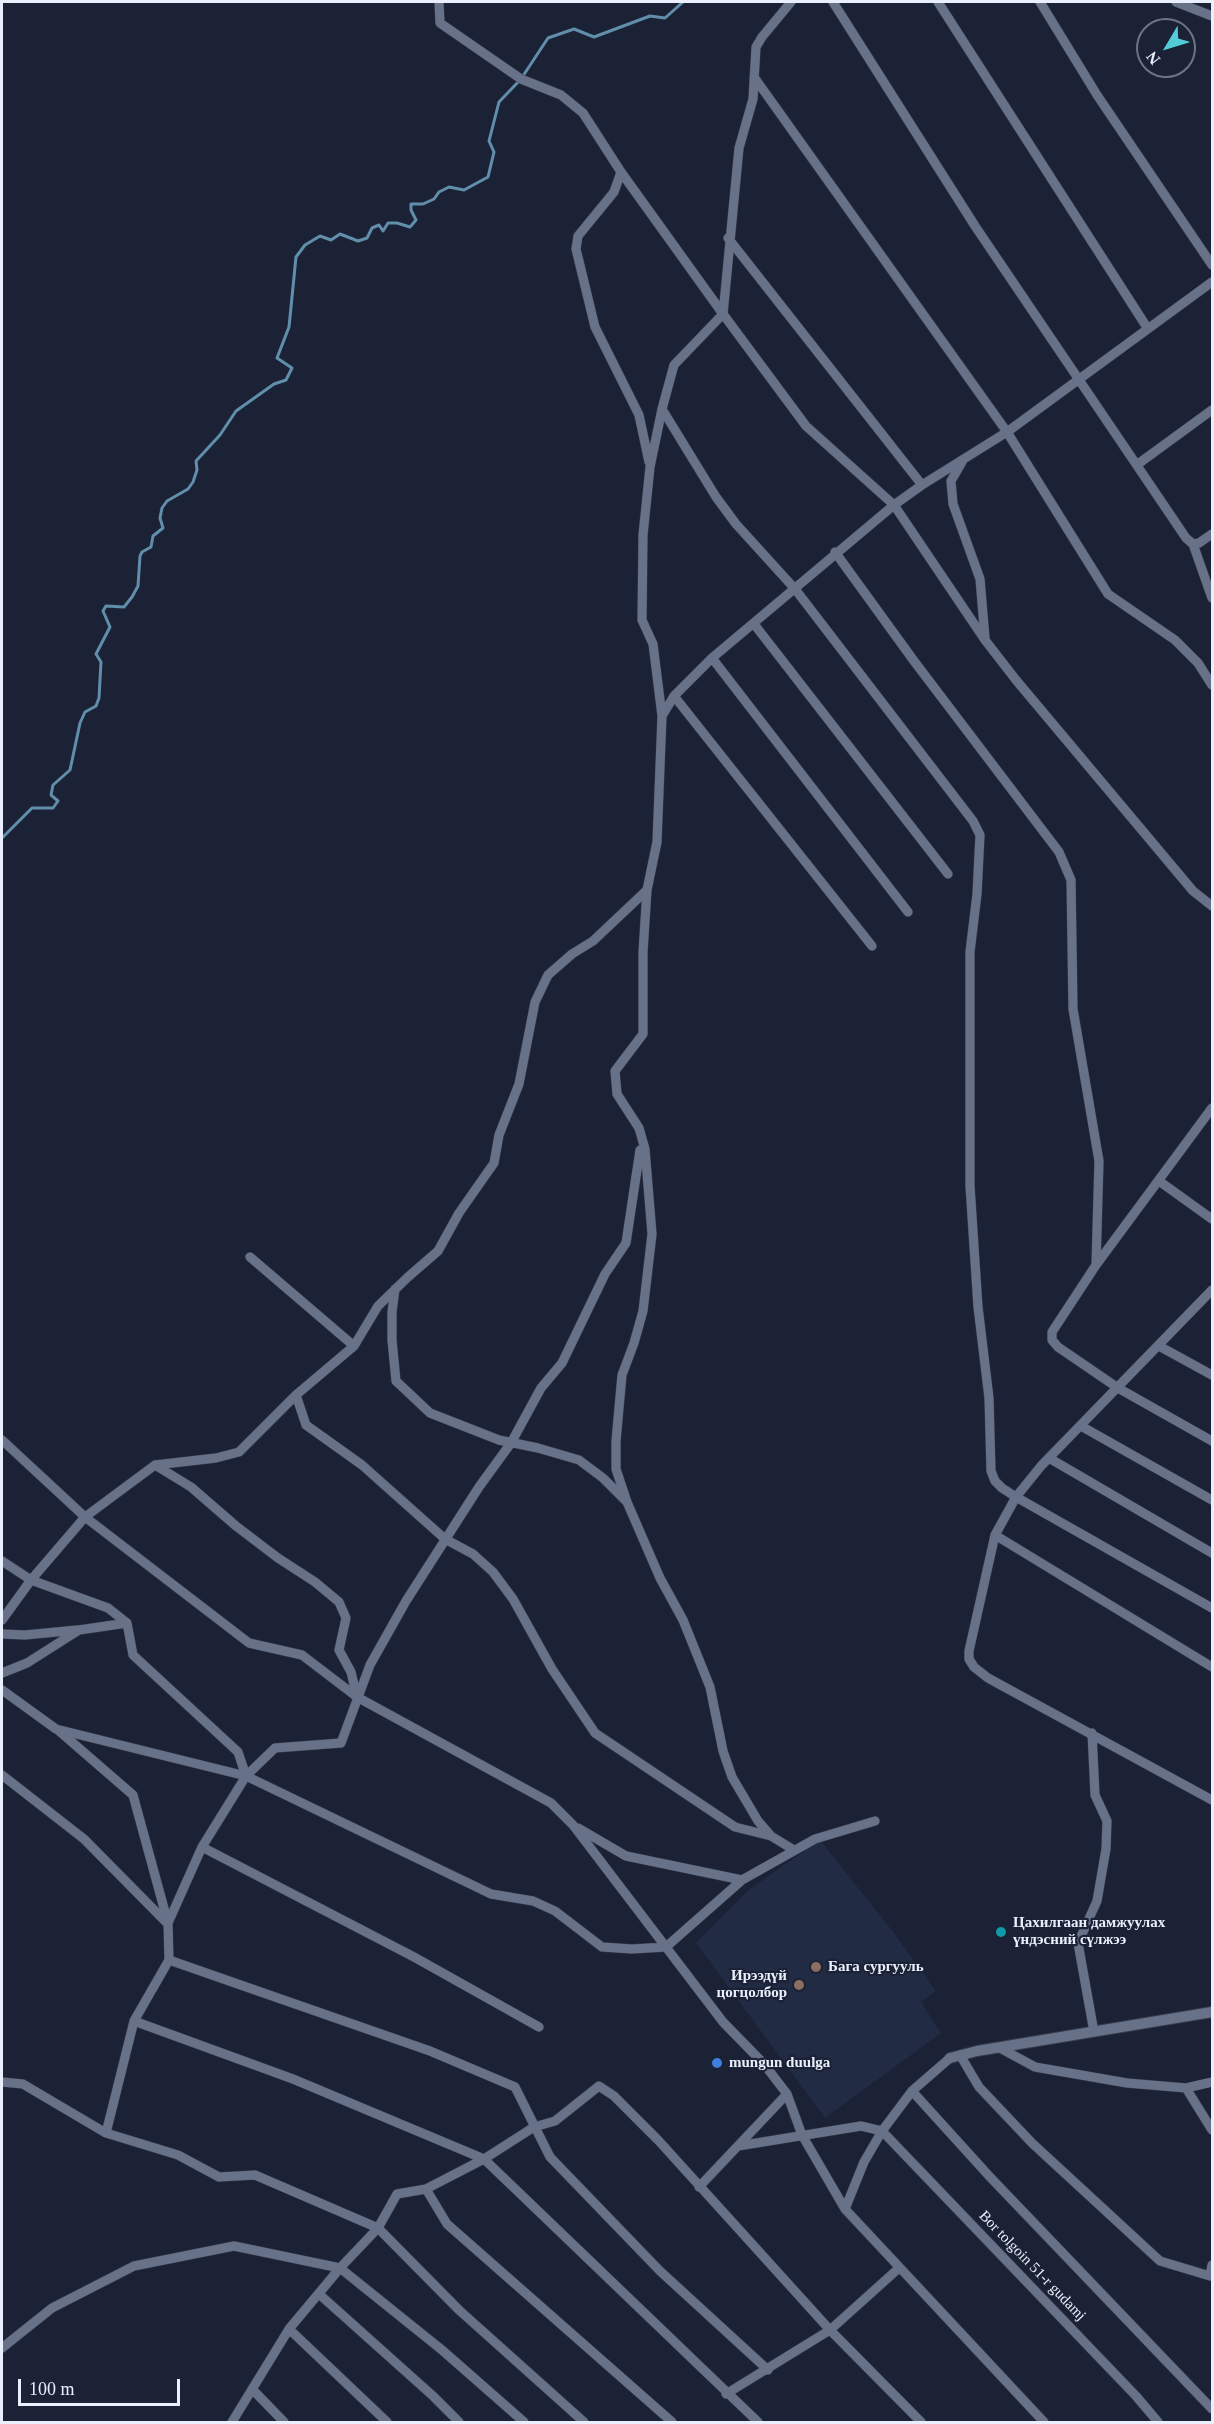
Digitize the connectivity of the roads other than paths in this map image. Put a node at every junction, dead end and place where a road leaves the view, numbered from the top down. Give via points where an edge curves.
1 (439, 2) edge
2 (791, 2) edge
3 (832, 2) edge
4 (938, 2) edge
5 (1040, 2) edge
6 (1176, 2) edge
7 (1212, 16) edge
8 (754, 77) junction
9 (621, 172) junction
10 (728, 238) junction
11 (1212, 265) edge
12 (1212, 282) edge
13 (723, 314) junction
14 (1148, 329) junction
15 (1080, 380) junction
16 (662, 409) junction
17 (1212, 410) edge
18 (1007, 432) junction
19 (963, 459) junction
20 (1138, 464) junction
21 (650, 467) junction
22 (922, 485) junction
23 (894, 505) junction
24 (1212, 534) edge
25 (1193, 544) junction
26 (836, 552) junction
27 (795, 589) junction
28 (1212, 598) edge
29 (754, 624) junction
30 (985, 640) junction
31 (711, 658) junction
32 (1212, 686) edge
33 (674, 696) junction
34 (662, 716) junction
35 (948, 874) dead end
36 (647, 890) junction
37 (1212, 906) edge
38 (908, 912) dead end
39 (872, 946) dead end
40 (1212, 1107) edge
41 (639, 1128) junction
42 (1159, 1181) junction
43 (1212, 1219) edge
44 (250, 1257) dead end
45 (1096, 1265) junction
46 (395, 1289) junction
47 (1212, 1293) edge
48 (354, 1346) junction
49 (1159, 1346) junction
50 (1212, 1375) edge
51 (1118, 1388) junction
52 (296, 1395) junction
53 (1081, 1426) junction
54 (2, 1440) edge
55 (1212, 1441) edge
56 (511, 1443) junction
57 (1049, 1458) junction
58 (155, 1465) junction
59 (1016, 1497) junction
60 (1212, 1500) edge
61 (627, 1502) junction
62 (85, 1517) junction
63 (995, 1535) junction
64 (445, 1539) junction
65 (1212, 1553) edge
66 (2, 1561) edge
67 (31, 1580) junction
68 (1212, 1608) edge
69 (2, 1620) edge
70 (127, 1623) junction
71 (79, 1630) junction
72 (2, 1634) edge
73 (1212, 1667) edge
74 (2, 1674) edge
75 (2, 1690) edge
76 (357, 1697) junction
77 (56, 1729) junction
78 (1092, 1733) junction
79 (2, 1775) edge
80 (246, 1776) junction
81 (1212, 1800) edge
82 (875, 1821) dead end
83 (573, 1825) junction
84 (771, 1836) junction
85 (202, 1847) junction
86 (794, 1850) junction
87 (742, 1880) junction
88 (168, 1923) junction
89 (666, 1947) junction
90 (169, 1960) junction
91 (1212, 2012) edge
92 (134, 2021) junction
93 (539, 2027) dead end
94 (1094, 2032) junction
95 (1000, 2048) junction
96 (955, 2057) junction
97 (2, 2082) edge
98 (1212, 2082) edge
99 (1186, 2088) junction
100 (912, 2091) junction
101 (787, 2094) junction
102 (534, 2127) junction
103 (1212, 2130) edge
104 (882, 2132) junction
105 (106, 2133) junction
106 (802, 2135) junction
107 (738, 2146) junction
108 (484, 2159) junction
109 (699, 2187) junction
110 (426, 2189) junction
111 (845, 2209) junction
112 (378, 2228) junction
113 (1212, 2265) edge
114 (340, 2268) junction
115 (899, 2268) junction
116 (319, 2294) junction
117 (289, 2329) junction
118 (830, 2330) junction
119 (2, 2348) edge
120 (768, 2370) junction
121 (252, 2389) junction
122 (726, 2394) junction
123 (1212, 2409) edge
124 (232, 2422) edge
125 (284, 2422) edge
126 (387, 2422) edge
127 (459, 2422) edge
128 (524, 2422) edge
129 (584, 2422) edge
130 (672, 2422) edge
131 (758, 2422) edge
132 (921, 2422) edge
133 (1044, 2422) edge
134 (1158, 2422) edge

1 - 9 street via 440,24 521,79 561,95 583,113
2 - 8 street via 756,47
3 - 15 street via 975,226
4 - 14 street
5 - 11 street via 1097,95
6 - 7 street
8 - 10 street via 753,99 739,148
8 - 18 street
9 - 13 street
9 - 21 street via 614,192 578,236 576,249 595,327 639,415
10 - 13 street
10 - 22 street
12 - 14 street
13 - 16 street via 674,365
13 - 23 street via 806,426
14 - 15 street
15 - 18 street
15 - 20 street
16 - 21 street
16 - 27 street via 716,497
17 - 20 street
18 - 19 street
18 - 32 street via 1108,594 1175,640 1198,663
19 - 22 street
19 - 30 street via 951,481 953,504 980,579
20 - 25 street
21 - 34 street via 643,535 642,620 652,644
22 - 23 street
23 - 26 street
23 - 30 street
24 - 25 street
25 - 28 street
26 - 27 street
26 - 45 street via 1059,852 1071,880 1073,1009 1099,1161
27 - 29 street
27 - 59 street via 980,835 970,952 970,1186 989,1398 991,1471 1002,1488
29 - 31 street
29 - 35 street
30 - 37 street via 1193,891
31 - 33 street
31 - 38 street
33 - 34 street
33 - 39 street
34 - 36 street via 657,842
36 - 41 street via 643,1034 615,1071 617,1094
36 - 46 street via 593,941 548,975 535,1002 519,1084 499,1135 494,1162 438,1251
40 - 42 street
41 - 56 street via 641,1157 626,1243 605,1274 562,1363 541,1388
41 - 61 street via 645,1149 652,1234 643,1311 622,1375 618,1403 616,1469
42 - 43 street
42 - 45 street
44 - 48 street
45 - 51 street via 1052,1332 1052,1340
46 - 48 street via 378,1306
46 - 56 street via 392,1340 396,1381 430,1413
47 - 49 street
48 - 52 street
49 - 50 street
49 - 51 street
51 - 53 street
51 - 55 street
52 - 58 street via 239,1452
52 - 64 street via 306,1425 363,1465
53 - 57 street
53 - 60 street
54 - 62 street
56 - 61 street via 579,1460
56 - 64 street
57 - 59 street
57 - 65 street
58 - 62 street
58 - 76 street via 191,1487 244,1532 339,1602 346,1618 339,1650 351,1672
59 - 63 street
59 - 68 street
61 - 84 street via 683,1620 710,1688 732,1777
62 - 67 street
62 - 76 street via 249,1643 303,1655
63 - 73 street
63 - 78 street via 969,1659 987,1678
64 - 76 street via 370,1665
64 - 84 street via 473,1554 493,1572 595,1733 735,1827
66 - 67 street
67 - 69 street
67 - 70 street via 108,1608
70 - 71 street
70 - 80 street via 133,1655 238,1752
71 - 72 street
71 - 74 street via 27,1664
75 - 77 street
76 - 80 street via 341,1743 275,1748
76 - 83 street via 551,1803
77 - 80 street
77 - 88 street via 133,1795
78 - 81 street
78 - 94 street via 1095,1795 1107,1821 1106,1849 1097,1901 1078,1943
79 - 88 street via 84,1839
80 - 85 street
80 - 89 street via 491,1894 533,1902 555,1911 602,1947
82 - 86 street via 815,1839
83 - 87 street via 626,1856
83 - 89 street
84 - 86 street
85 - 88 street
85 - 93 street
86 - 87 street
87 - 89 street
88 - 90 street
89 - 101 street via 723,2022
90 - 92 street
90 - 102 street via 430,2051 515,2087
91 - 94 street
92 - 105 street
92 - 108 street via 293,2079
94 - 95 street
95 - 96 street
95 - 99 street via 1035,2067 1127,2083
96 - 100 street
96 - 113 street via 1032,2143 1160,2261 1210,2276
97 - 105 street via 23,2084
98 - 99 street
99 - 103 street
100 - 104 street
100 - 123 street
101 - 106 street
101 - 107 street
102 - 108 street
102 - 109 street via 555,2121 598,2086 614,2096 658,2140
102 - 120 street via 549,2157 660,2271
104 - 106 street via 861,2126
104 - 111 street via 864,2162
104 - 134 street, Bor tolgoin 51-r gudamj
105 - 112 street via 178,2155 219,2177 255,2175
106 - 107 street
106 - 111 street
107 - 109 street
108 - 110 street
108 - 122 street
109 - 118 street
110 - 112 street via 397,2194
110 - 130 street via 447,2224
111 - 115 street
112 - 114 street
112 - 129 street via 459,2310
114 - 116 street
114 - 119 street via 234,2246 134,2266 52,2308
114 - 128 street
115 - 118 street
115 - 133 street
116 - 117 street
116 - 127 street
117 - 121 street
117 - 126 street
118 - 120 street
118 - 132 street
120 - 122 street
121 - 124 street
121 - 125 street
122 - 131 street

